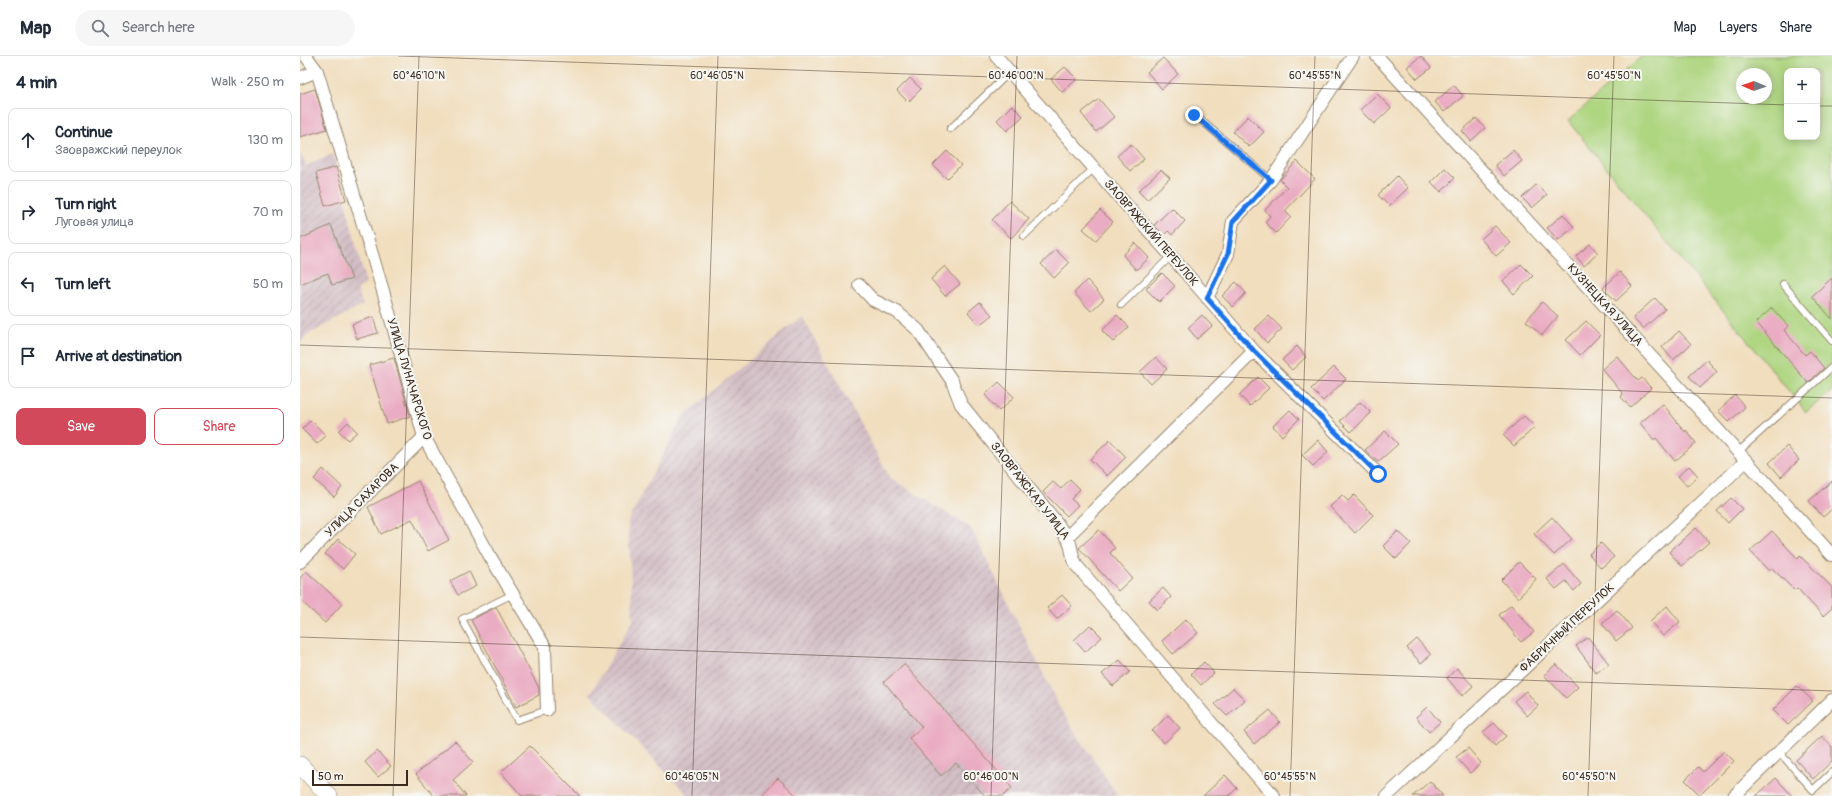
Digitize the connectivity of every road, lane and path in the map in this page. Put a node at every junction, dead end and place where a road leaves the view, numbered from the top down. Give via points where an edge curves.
1 (306, 56) edge
2 (996, 56) edge
3 (1353, 56) edge
4 (1379, 57) edge
5 (318, 71) junction
6 (1010, 72) junction
7 (300, 78) edge
8 (1194, 115) dead end
9 (950, 129) dead end
10 (1094, 168) junction
11 (1271, 180) junction
12 (1024, 236) dead end
13 (1171, 256) junction
14 (1783, 284) dead end
15 (859, 285) dead end
16 (1207, 298) junction
17 (1120, 305) dead end
18 (1832, 341) edge
19 (1254, 351) junction
20 (1832, 367) edge
21 (424, 437) junction
22 (1738, 452) junction
23 (1746, 461) junction
24 (1378, 474) dead end
25 (1067, 538) junction
26 (1832, 555) edge
27 (300, 562) edge
28 (513, 594) junction
29 (1832, 700) edge
30 (548, 710) joint
31 (1779, 752) junction
32 (300, 764) edge
33 (1832, 772) edge
34 (329, 796) edge
35 (1274, 796) edge
36 (1387, 796) edge
37 (1734, 796) edge

1 - 5 street, УЛИЦА ЛУНАЧАРСКОГО
2 - 6 street, ЗАОВРАЖСКИЙ ПЕРЕУЛОК
3 - 11 street
4 - 22 street, КУЗНЕЦКАЯ УЛИЦА
5 - 7 street
5 - 21 street, УЛИЦА ЛУНАЧАРСКОГО
6 - 9 lane
6 - 10 street, ЗАОВРАЖСКИЙ ПЕРЕУЛОК
8 - 11 lane
10 - 12 lane
10 - 13 street, ЗАОВРАЖСКИЙ ПЕРЕУЛОК
11 - 16 street via 1233,222 1228,254
13 - 16 street, ЗАОВРАЖСКИЙ ПЕРЕУЛОК
13 - 17 lane
14 - 18 lane
15 - 25 street, ЗАОВРАЖСКАЯ УЛИЦА via 873,300 897,312 918,330 952,381 961,404
16 - 19 street, ЗАОВРАЖСКИЙ ПЕРЕУЛОК
19 - 24 street, ЗАОВРАЖСКИЙ ПЕРЕУЛОК
19 - 25 street
20 - 22 lane
21 - 27 street, УЛИЦА САХАРОВА
21 - 28 street, УЛИЦА ЛУНАЧАРСКОГО
22 - 23 street, КУЗНЕЦКАЯ УЛИЦА
23 - 26 street, КУЗНЕЦКАЯ УЛИЦА
23 - 36 street, ФАБРИЧНЫЙ ПЕРЕУЛОК
25 - 35 street, ЗАОВРАЖСКАЯ УЛИЦА via 1076,564
28 - 30 street, УЛИЦА ЛУНАЧАРСКОГО via 544,647
28 - 30 lane via 462,619 517,720
29 - 31 street
31 - 33 lane via 1813,790
31 - 37 street
32 - 34 main road

